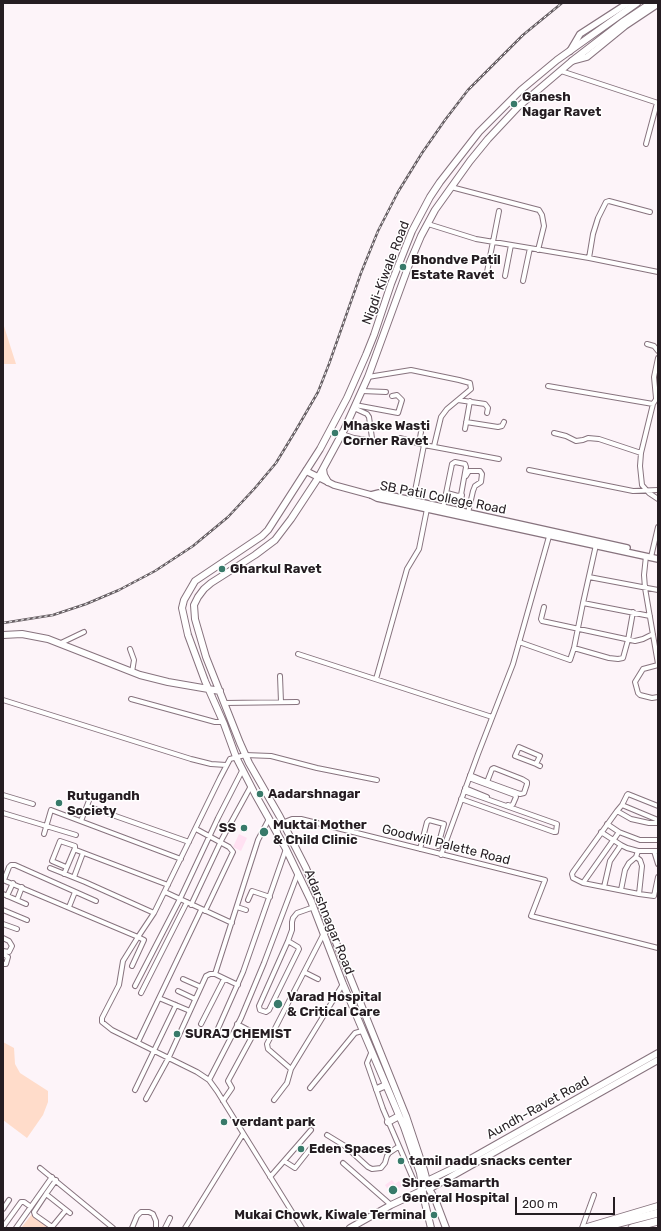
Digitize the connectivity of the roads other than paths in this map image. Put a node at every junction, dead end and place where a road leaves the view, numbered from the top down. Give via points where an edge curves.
1 (628, 3) edge
2 (638, 3) edge
3 (650, 3) edge
4 (658, 4) edge
5 (570, 51) junction
6 (572, 61) junction
7 (561, 71) junction
8 (658, 103) edge
9 (646, 144) dead end
10 (451, 187) junction
11 (499, 211) dead end
12 (650, 212) dead end
13 (428, 224) junction
14 (493, 242) junction
15 (511, 245) junction
16 (530, 248) junction
17 (538, 250) junction
18 (589, 258) junction
19 (487, 272) dead end
20 (658, 272) edge
21 (505, 276) dead end
22 (523, 281) dead end
23 (647, 344) dead end
24 (658, 351) edge
25 (658, 358) edge
26 (368, 376) junction
27 (548, 386) dead end
28 (362, 391) junction
29 (386, 392) dead end
30 (392, 396) dead end
31 (657, 397) edge
32 (458, 400) junction
33 (470, 401) junction
34 (653, 404) junction
35 (355, 406) junction
36 (487, 413) dead end
37 (466, 422) junction
38 (504, 422) dead end
39 (465, 429) dead end
40 (421, 432) dead end
41 (554, 433) dead end
42 (342, 434) junction
43 (372, 438) dead end
44 (400, 438) dead end
45 (379, 442) dead end
46 (419, 443) junction
47 (424, 445) junction
48 (434, 446) junction
49 (641, 453) junction
50 (499, 458) dead end
51 (323, 469) junction
52 (529, 470) dead end
53 (306, 471) junction
54 (318, 478) junction
55 (328, 482) junction
56 (658, 490) edge
57 (647, 491) junction
58 (447, 493) junction
59 (371, 495) junction
60 (658, 499) edge
61 (413, 501) junction
62 (443, 508) junction
63 (427, 509) junction
64 (459, 511) junction
65 (468, 513) junction
66 (658, 527) edge
67 (550, 533) junction
68 (596, 545) junction
69 (652, 555) edge
70 (658, 559) edge
71 (589, 577) junction
72 (645, 588) junction
73 (658, 590) edge
74 (583, 603) junction
75 (544, 607) dead end
76 (633, 612) junction
77 (650, 616) junction
78 (578, 629) junction
79 (84, 632) dead end
80 (3, 635) edge
81 (655, 636) edge
82 (628, 640) junction
83 (519, 642) junction
84 (61, 643) junction
85 (574, 648) junction
86 (130, 649) dead end
87 (298, 654) dead end
88 (658, 664) edge
89 (132, 672) junction
90 (280, 676) dead end
91 (376, 679) junction
92 (209, 690) junction
93 (220, 691) junction
94 (658, 697) edge
95 (131, 699) dead end
96 (3, 700) edge
97 (281, 702) junction
98 (297, 702) dead end
99 (225, 703) junction
100 (492, 717) junction
101 (223, 722) junction
102 (245, 755) junction
103 (236, 757) junction
104 (226, 765) junction
105 (538, 765) joint
106 (242, 771) junction
107 (469, 777) junction
108 (377, 780) dead end
109 (487, 782) junction
110 (481, 783) junction
111 (250, 786) junction
112 (464, 790) junction
113 (478, 791) dead end
114 (473, 794) junction
115 (3, 796) edge
116 (90, 798) dead end
117 (461, 799) junction
118 (470, 802) junction
119 (33, 804) dead end
120 (622, 805) junction
121 (87, 806) junction
122 (658, 806) edge
123 (617, 811) junction
124 (3, 813) edge
125 (269, 818) junction
126 (281, 820) junction
127 (658, 820) edge
128 (82, 821) junction
129 (658, 823) edge
130 (608, 824) junction
131 (46, 826) junction
132 (196, 829) junction
133 (602, 832) junction
134 (619, 832) junction
135 (44, 834) dead end
136 (76, 835) dead end
137 (209, 836) junction
138 (279, 836) junction
139 (658, 840) edge
140 (614, 841) junction
141 (189, 842) junction
142 (220, 842) junction
143 (621, 845) junction
144 (438, 846) dead end
145 (286, 849) junction
146 (420, 849) junction
147 (76, 850) dead end
148 (638, 850) junction
149 (656, 851) edge
150 (83, 853) junction
151 (441, 855) junction
152 (636, 857) junction
153 (181, 859) junction
154 (658, 864) edge
155 (66, 867) junction
156 (50, 868) dead end
157 (298, 872) junction
158 (64, 874) junction
159 (658, 876) edge
160 (74, 878) junction
161 (4, 880) edge
162 (13, 883) junction
163 (583, 883) junction
164 (168, 885) junction
165 (22, 887) junction
166 (604, 887) junction
167 (657, 887) edge
168 (621, 890) junction
169 (75, 892) junction
170 (165, 892) junction
171 (639, 894) junction
172 (5, 895) edge
173 (270, 897) junction
174 (180, 899) junction
175 (17, 900) junction
176 (248, 900) dead end
177 (96, 901) dead end
178 (186, 902) junction
179 (26, 904) dead end
180 (191, 905) junction
181 (70, 907) junction
182 (237, 907) junction
183 (314, 907) junction
184 (3, 910) edge
185 (203, 910) junction
186 (246, 910) dead end
187 (154, 913) junction
188 (28, 920) dead end
189 (3, 924) edge
190 (232, 924) junction
191 (18, 929) dead end
192 (331, 929) junction
193 (324, 933) junction
194 (138, 937) junction
195 (3, 938) edge
196 (288, 941) junction
197 (658, 948) edge
198 (3, 952) edge
199 (3, 964) edge
200 (132, 966) dead end
201 (304, 972) junction
202 (215, 974) junction
203 (183, 979) dead end
204 (224, 979) junction
205 (318, 979) dead end
206 (343, 984) junction
207 (238, 985) junction
208 (135, 986) dead end
209 (201, 987) junction
210 (178, 991) dead end
211 (140, 993) dead end
212 (159, 998) junction
213 (195, 999) junction
214 (176, 1005) junction
215 (190, 1011) junction
216 (201, 1024) dead end
217 (237, 1024) junction
218 (362, 1031) junction
219 (216, 1033) dead end
220 (138, 1042) junction
221 (154, 1050) junction
222 (372, 1051) junction
223 (658, 1053) edge
224 (169, 1057) junction
225 (658, 1060) edge
226 (291, 1069) junction
227 (208, 1080) junction
228 (386, 1085) junction
229 (310, 1088) dead end
230 (135, 1090) dead end
231 (376, 1090) junction
232 (146, 1099) dead end
233 (274, 1100) dead end
234 (223, 1101) junction
235 (399, 1116) junction
236 (388, 1122) junction
237 (311, 1130) dead end
238 (243, 1134) junction
239 (327, 1135) dead end
240 (398, 1147) junction
241 (310, 1148) dead end
242 (284, 1161) junction
243 (343, 1163) dead end
244 (40, 1168) dead end
245 (270, 1177) junction
246 (54, 1179) junction
247 (427, 1181) junction
248 (426, 1190) junction
249 (46, 1194) junction
250 (594, 1195) dead end
251 (9, 1200) dead end
252 (391, 1206) junction
253 (658, 1206) edge
254 (31, 1207) junction
255 (3, 1209) edge
256 (658, 1213) edge
257 (170, 1218) dead end
258 (658, 1221) edge
259 (599, 1226) edge
260 (3, 1227) edge
261 (16, 1228) edge
262 (113, 1228) edge
263 (132, 1228) edge
264 (156, 1228) edge
265 (165, 1228) edge
266 (185, 1228) edge
267 (302, 1228) edge
268 (350, 1228) edge
269 (431, 1228) edge
270 (446, 1228) edge
271 (583, 1228) edge
272 (632, 1228) edge

1 - 5 street via 580,34
2 - 5 main road, Nigdi-Kiwale Road
3 - 6 main road, Nigdi-Kiwale Road
4 - 6 street via 625,26 587,57
5 - 53 main road, Nigdi-Kiwale Road via 520,90 479,132 440,182 420,215 406,247 374,335 347,398
6 - 7 main road, Nigdi-Kiwale Road
7 - 8 street
7 - 10 main road, Nigdi-Kiwale Road via 513,113 473,157
8 - 9 street
10 - 13 main road, Nigdi-Kiwale Road
10 - 17 street via 539,210 544,226
11 - 14 street
12 - 18 street via 606,202 593,234
13 - 14 street
13 - 26 main road, Nigdi-Kiwale Road via 410,262
14 - 15 street
14 - 19 street
15 - 16 street
15 - 21 street
16 - 17 street
16 - 22 street
17 - 18 street
18 - 20 street
23 - 24 street via 654,346
25 - 31 street via 654,377
26 - 28 main road, Nigdi-Kiwale Road
26 - 32 street via 411,370 469,382 471,389
27 - 34 street
28 - 29 street
28 - 35 main road, Nigdi-Kiwale Road
30 - 35 street via 402,398 398,414
31 - 34 street
32 - 33 street
32 - 48 street via 441,417
33 - 36 street via 485,404 488,408
33 - 37 street
34 - 49 street
35 - 42 main road, Nigdi-Kiwale Road
35 - 43 street via 369,417
37 - 38 street via 498,427
37 - 39 street
40 - 46 street
41 - 49 street via 576,441 599,439
42 - 45 street
42 - 51 main road, Nigdi-Kiwale Road
44 - 46 street
46 - 47 street
47 - 48 street
47 - 61 street
48 - 50 street
49 - 57 street via 642,485
51 - 54 main road, Nigdi-Kiwale Road
51 - 55 main road
52 - 57 street
53 - 54 street
53 - 92 main road, Adarshnagar Road via 268,530 195,581 184,600 182,608 188,635
54 - 55 street
54 - 93 main road, Adarshnagar Road via 275,540 211,583 196,601 194,611 197,630
55 - 59 street
56 - 57 street
57 - 60 street
58 - 58 street via 453,462 465,464 461,495
58 - 62 street
59 - 61 street, SB Patil College Road via 379,493
59 - 63 street, SB Patil College Road
61 - 62 street, SB Patil College Road
62 - 64 street, SB Patil College Road
63 - 67 street, SB Patil College Road
63 - 91 street via 419,549 407,569
64 - 65 street, SB Patil College Road
64 - 65 street via 468,472 480,471 482,479 473,491
65 - 67 street, SB Patil College Road
66 - 69 street
67 - 68 street, SB Patil College Road
67 - 69 street, SB Patil College Road
67 - 83 street
68 - 69 street, SB Patil College Road
68 - 71 street
69 - 70 street, SB Patil College Road
69 - 72 street via 644,574
71 - 72 street
71 - 74 street
72 - 73 street
72 - 77 street
74 - 76 street
74 - 78 street
75 - 78 street via 542,621
76 - 77 street
76 - 82 street
77 - 81 street
78 - 82 street
78 - 85 street
79 - 84 street
80 - 84 main road via 22,634
81 - 82 street
81 - 88 street
82 - 85 street via 624,656 620,659
83 - 85 street via 570,660
83 - 100 street via 505,687
84 - 89 main road
86 - 89 street via 134,660
87 - 91 street
88 - 94 street via 643,669 636,681 640,695
89 - 92 main road
90 - 97 street
91 - 100 street
92 - 93 main road
92 - 101 main road, Adarshnagar Road
93 - 99 main road, Adarshnagar Road
95 - 101 street
96 - 104 street via 210,764
97 - 98 street
97 - 99 street
99 - 102 main road, Adarshnagar Road
100 - 107 street
101 - 103 main road, Adarshnagar Road
102 - 103 street
102 - 108 street via 271,756
102 - 126 main road, Adarshnagar Road
103 - 104 street via 230,759
103 - 106 main road, Adarshnagar Road
104 - 132 street
105 - 105 street via 515,756 518,747 540,756
106 - 111 main road, Adarshnagar Road
106 - 137 street
107 - 109 street
107 - 110 street
107 - 112 street
109 - 109 street via 520,794 524,793 527,784 522,779 494,768
110 - 112 street via 515,795 513,804 511,806
110 - 113 street
111 - 125 main road, Adarshnagar Road
111 - 142 street
112 - 114 street
112 - 117 street
114 - 118 street
114 - 118 street via 557,824 556,832
115 - 119 street
116 - 121 street
117 - 118 street
117 - 151 street
120 - 122 street via 628,794
120 - 123 street
120 - 127 street
121 - 128 street
121 - 141 street
123 - 129 street via 631,818
123 - 130 street
124 - 131 street
125 - 138 main road, Adarshnagar Road
125 - 182 street via 258,840
126 - 138 street via 277,825
126 - 146 street, Goodwill Palette Road via 301,819
126 - 192 main road, Adarshnagar Road via 306,868
128 - 131 street via 51,810
128 - 153 street
130 - 133 street
130 - 134 street
131 - 135 street
131 - 136 street
132 - 137 street
132 - 141 street
133 - 140 street
133 - 163 street via 572,872 573,878
134 - 139 street via 640,840
134 - 140 street
137 - 142 street
137 - 174 street
138 - 145 main road, Adarshnagar Road
140 - 143 street
140 - 163 street
141 - 153 street
142 - 180 street
142 - 185 street via 233,852
143 - 148 street
143 - 166 street via 610,861
144 - 146 street via 444,824 429,820
145 - 157 main road, Adarshnagar Road
145 - 173 street
146 - 151 street, Goodwill Palette Road
147 - 150 street
148 - 149 street
148 - 152 street
149 - 154 street
150 - 160 street
150 - 164 street
151 - 197 street, Goodwill Palette Road via 545,880 531,916
152 - 168 street via 625,870
152 - 171 street via 642,866
153 - 164 street
155 - 155 street via 75,846 60,841 52,861
155 - 158 street
156 - 158 street
157 - 183 main road, Adarshnagar Road
157 - 217 street via 264,964
158 - 160 street
159 - 167 street
160 - 187 street
161 - 162 street
161 - 169 street via 9,867 14,865
162 - 165 street
162 - 172 street
163 - 166 street
164 - 170 street
165 - 175 street
165 - 181 street
166 - 168 street
167 - 171 street via 654,896
168 - 171 street
169 - 177 street
169 - 181 street
170 - 174 street
170 - 187 street
172 - 175 street
173 - 176 street via 252,891
173 - 207 street
174 - 178 street
174 - 208 street
175 - 179 street
178 - 180 street
178 - 211 street
180 - 185 street
181 - 194 street
182 - 186 street
182 - 190 street
183 - 193 main road, Adarshnagar Road
183 - 196 street via 295,915
184 - 188 street
185 - 190 street
185 - 212 street
187 - 194 street
189 - 191 street
190 - 202 street
192 - 193 street
192 - 247 main road, Adarshnagar Road via 406,1116
193 - 201 street
193 - 206 main road, Adarshnagar Road
194 - 200 street via 144,940
194 - 220 street via 123,961 119,985 101,1020 106,1026
195 - 198 street via 12,946 9,952
196 - 196 street via 298,946 299,950 269,1010 260,1010 259,1006
198 - 199 street via 8,957 6,964
201 - 205 street
201 - 226 street via 267,1044 268,1049
202 - 204 street
202 - 209 street via 206,976
203 - 209 street
204 - 207 street
204 - 216 street
206 - 218 main road, Adarshnagar Road
206 - 226 street
207 - 219 street
209 - 213 street
210 - 213 street
212 - 214 street
212 - 220 street
213 - 215 street
214 - 215 street
214 - 221 street
215 - 224 street
217 - 227 street
217 - 234 street via 254,1033 228,1081 232,1088
218 - 222 main road, Adarshnagar Road
218 - 229 street via 355,1033
220 - 221 street
221 - 224 street
221 - 230 street
222 - 228 main road, Adarshnagar Road
222 - 231 street via 367,1064
223 - 247 main road, Aundh-Ravet Road
224 - 227 street
224 - 232 street
225 - 248 main road, Aundh-Ravet Road
226 - 233 street via 287,1084
227 - 234 street
228 - 231 main road
228 - 235 main road, Adarshnagar Road
231 - 236 street
234 - 238 street
235 - 236 main road
235 - 248 main road, Adarshnagar Road
236 - 240 street
237 - 242 street
238 - 245 street
238 - 266 street
239 - 240 street via 345,1146 368,1167 375,1169 383,1166 390,1153
240 - 248 street via 414,1181
241 - 242 street via 295,1168
242 - 245 street
243 - 252 street
244 - 246 street
245 - 267 street
246 - 249 street
246 - 254 street
246 - 262 street
247 - 248 main road, Adarshnagar Road
248 - 252 main road, Aundh-Ravet Road
248 - 269 main road
248 - 270 main road via 435,1199
249 - 249 street via 68,1212 52,1227 34,1212
250 - 271 street
251 - 255 street
252 - 268 main road, Aundh-Ravet Road
253 - 259 main road
254 - 260 street via 21,1202
254 - 261 street
256 - 259 highway
257 - 265 street
258 - 272 highway
259 - 271 main road
263 - 264 street via 137,1216 142,1212 149,1212 153,1214

